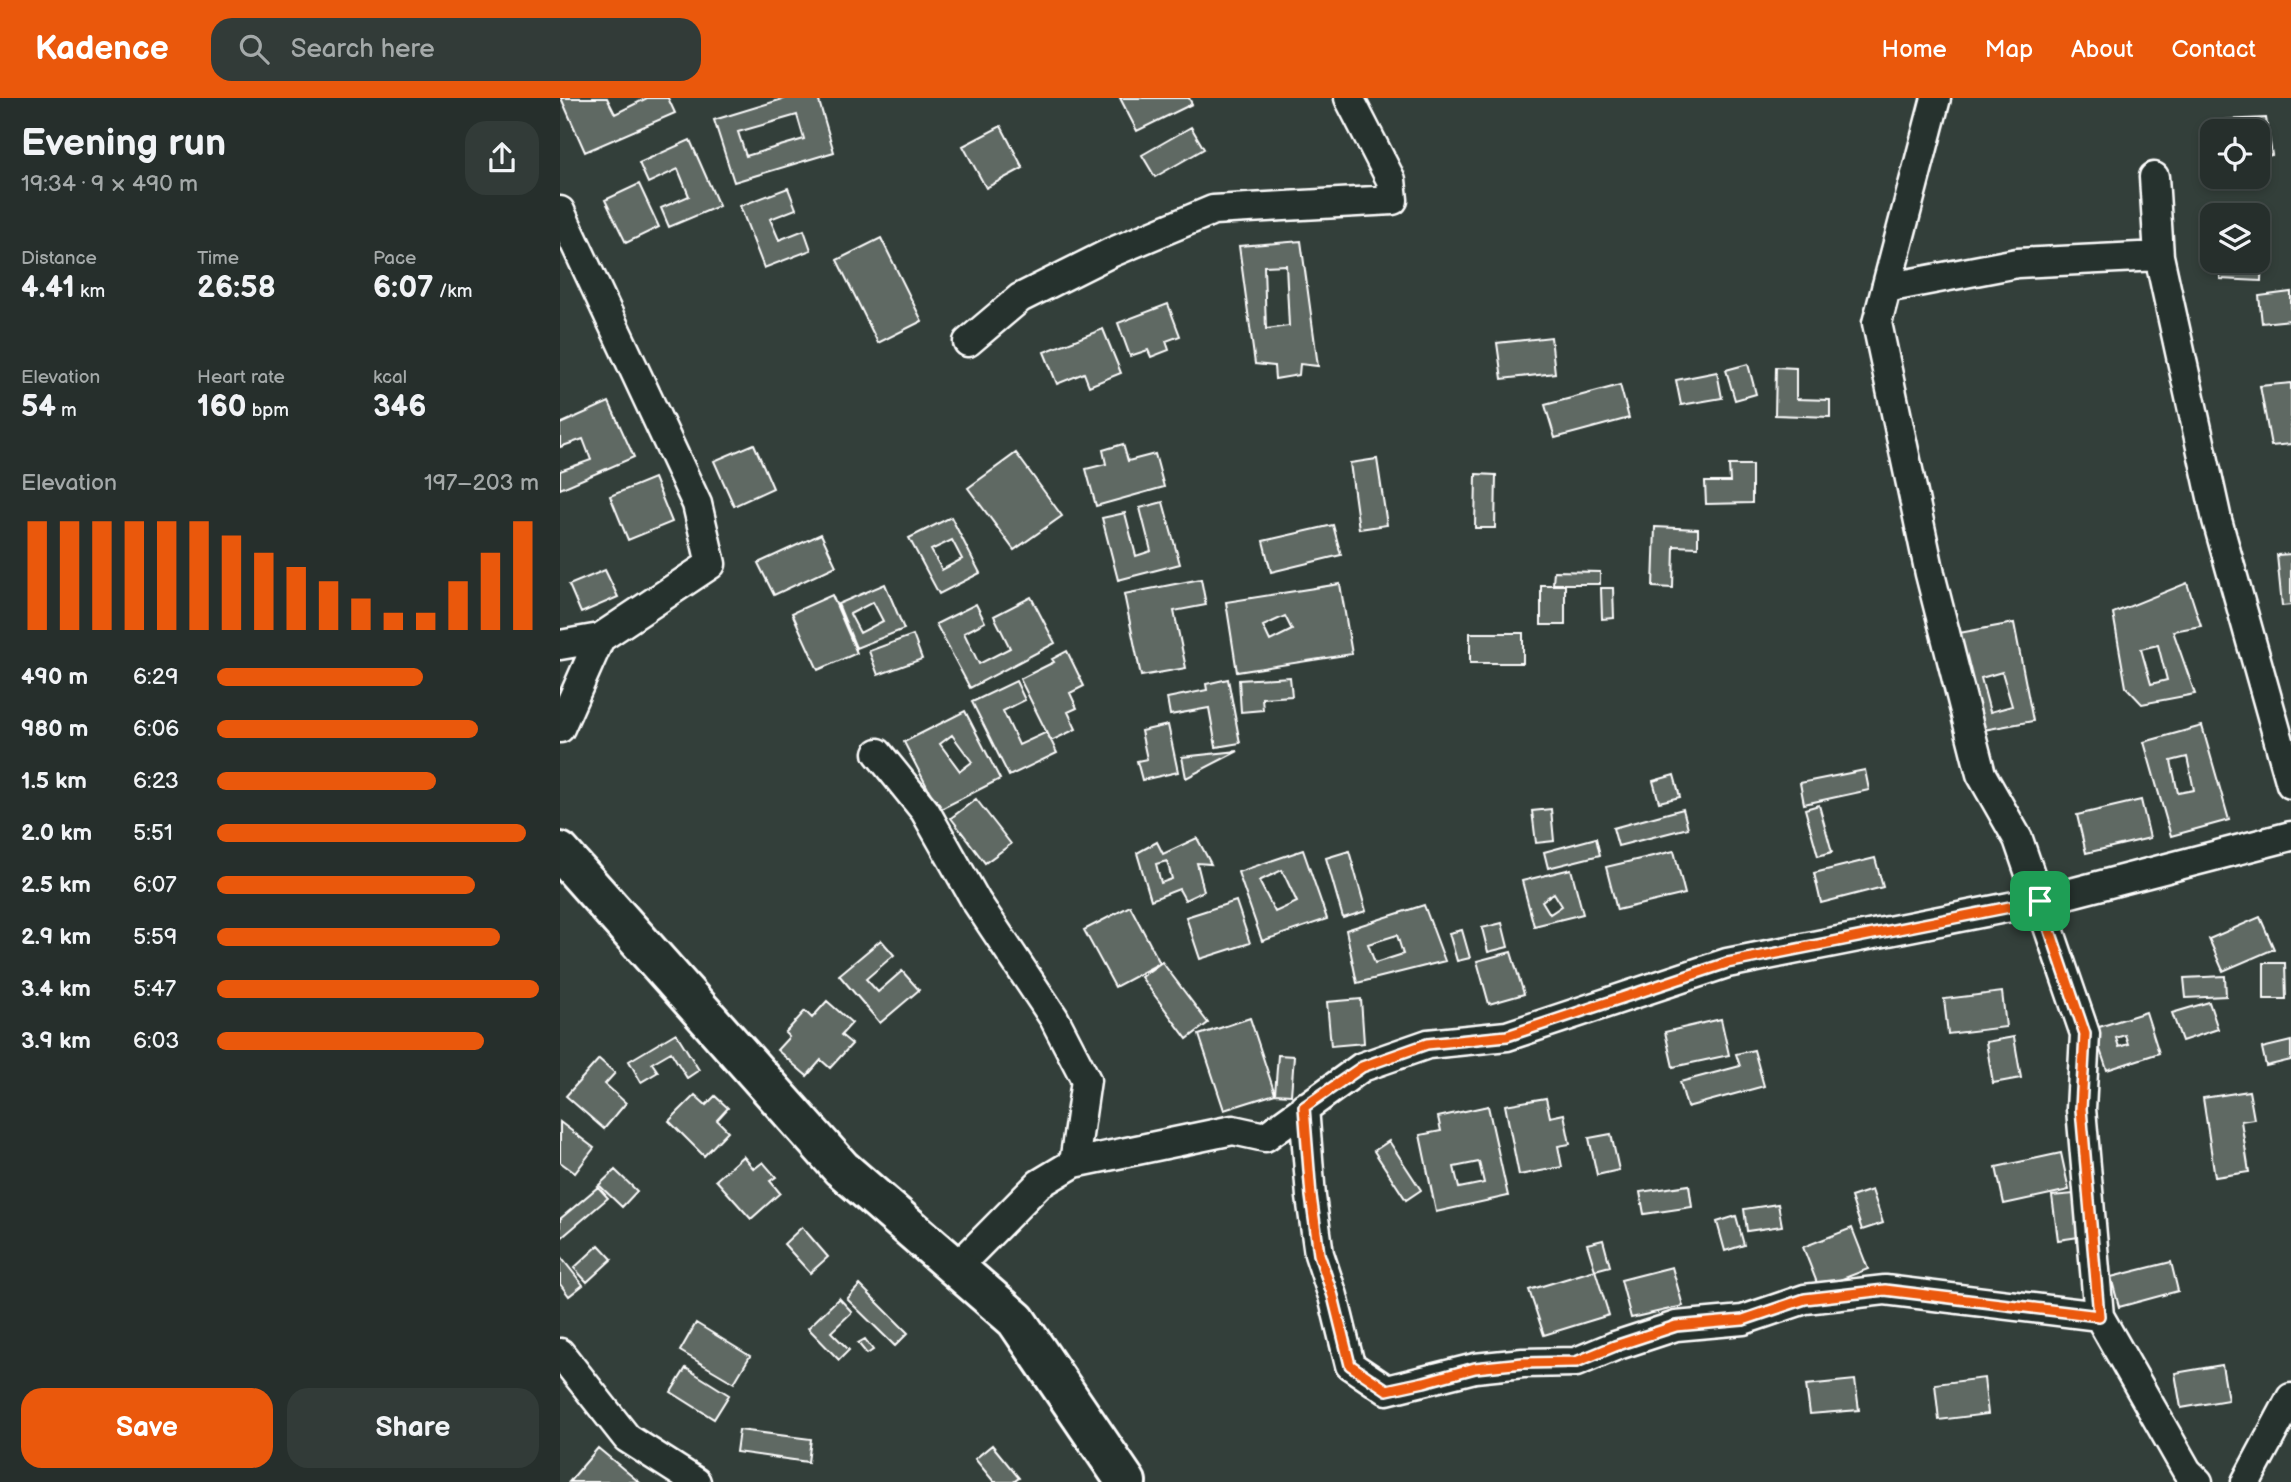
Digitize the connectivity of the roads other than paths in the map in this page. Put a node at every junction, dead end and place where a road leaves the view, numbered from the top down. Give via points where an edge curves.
1 (1349, 98) edge
2 (1936, 98) edge
3 (2154, 177) dead end
4 (560, 211) edge
5 (2159, 256) junction
6 (1886, 288) junction
7 (968, 342) dead end
8 (600, 638) junction
9 (560, 645) edge
10 (560, 728) edge
11 (878, 753) dead end
12 (2291, 784) edge
13 (2291, 836) edge
14 (560, 852) edge
15 (2040, 901) junction
16 (1304, 1107) junction
17 (1074, 1163) junction
18 (957, 1267) junction
19 (2099, 1316) junction
20 (560, 1353) edge
21 (2291, 1398) edge
22 (696, 1482) edge
23 (1126, 1482) edge
24 (2198, 1482) edge
25 (2246, 1482) edge

1 - 7 street via 1391,180 1393,201 1213,210 1110,253 1020,298
2 - 6 street
3 - 5 street
4 - 8 street via 697,504 710,564
5 - 6 street via 2017,263
5 - 12 street via 2217,520
6 - 15 street via 1877,323 1930,574 1981,774 2018,839
8 - 9 street
8 - 10 street
11 - 17 street via 925,811 976,901 1054,1018 1086,1080
13 - 15 street
14 - 18 street via 841,1168
15 - 16 street via 1727,963 1507,1036 1427,1044 1362,1067
15 - 19 street via 2085,1034 2081,1109
16 - 17 street via 1265,1137 1233,1130
16 - 19 street via 1319,1254 1350,1365 1387,1390 1475,1368 1576,1362 1676,1326 1743,1320 1805,1299 1885,1290
17 - 18 street via 1039,1184
18 - 23 street via 1016,1320
19 - 24 street via 2187,1471
20 - 22 street via 627,1438
21 - 25 street

